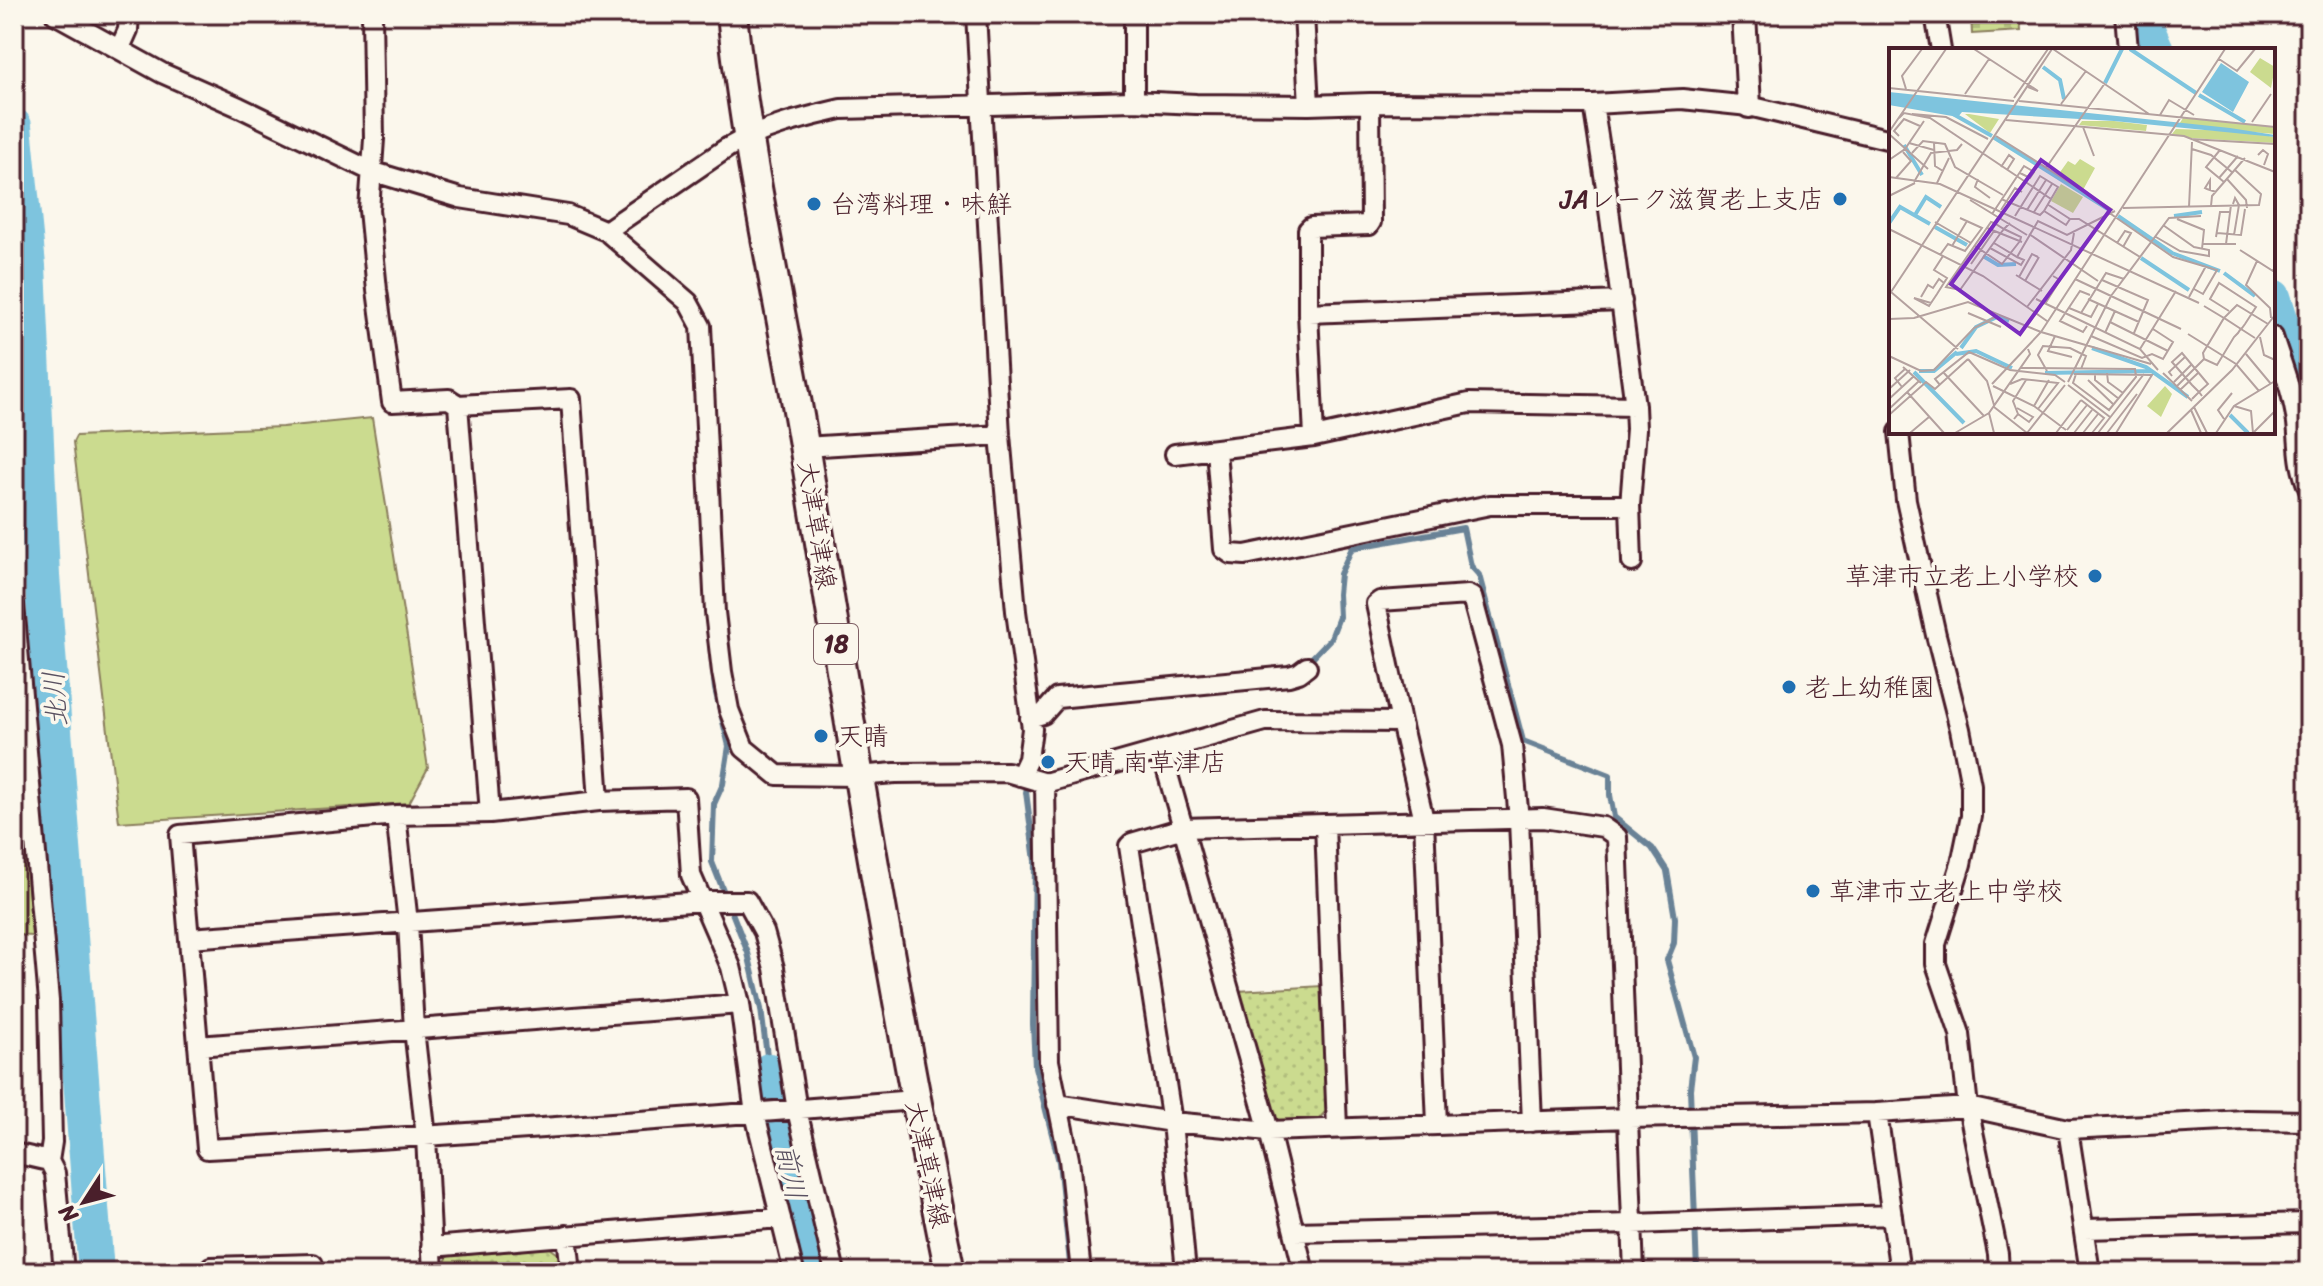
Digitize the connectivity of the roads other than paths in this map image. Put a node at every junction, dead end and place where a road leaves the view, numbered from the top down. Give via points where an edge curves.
1 (55, 14) edge
2 (129, 14) edge
3 (372, 14) edge
4 (732, 14) edge
5 (976, 14) edge
6 (1134, 14) edge
7 (1304, 14) edge
8 (1744, 14) edge
9 (1935, 14) edge
10 (2125, 14) edge
11 (120, 48) junction
12 (1941, 48) edge
13 (2128, 48) edge
14 (1134, 101) junction
15 (1370, 103) junction
16 (1593, 104) junction
17 (982, 105) junction
18 (1309, 105) junction
19 (1749, 106) junction
20 (748, 136) junction
21 (1889, 140) edge
22 (371, 171) junction
23 (606, 231) junction
24 (1622, 301) junction
25 (1308, 313) junction
26 (2275, 343) edge
27 (458, 405) junction
28 (1635, 406) junction
29 (2303, 425) edge
30 (1899, 434) edge
31 (1000, 435) junction
32 (1314, 437) junction
33 (804, 447) junction
34 (1216, 450) junction
35 (1175, 454) dead end
36 (2309, 490) edge
37 (1630, 505) junction
38 (1632, 562) dead end
39 (14, 604) edge
40 (1307, 667) dead end
41 (1030, 718) junction
42 (1401, 722) junction
43 (1161, 750) junction
44 (857, 776) junction
45 (1020, 776) junction
46 (1045, 783) junction
47 (599, 801) junction
48 (490, 813) junction
49 (396, 815) junction
50 (1424, 820) junction
51 (1519, 820) junction
52 (1325, 825) junction
53 (1183, 828) junction
54 (703, 901) junction
55 (408, 923) junction
56 (189, 938) junction
57 (740, 1004) junction
58 (414, 1029) junction
59 (198, 1046) junction
60 (914, 1100) junction
61 (1057, 1104) junction
62 (1968, 1107) junction
63 (797, 1110) junction
64 (1877, 1113) junction
65 (755, 1114) junction
66 (1629, 1118) junction
67 (2309, 1121) edge
68 (1172, 1122) junction
69 (1532, 1122) junction
70 (1437, 1124) junction
71 (1337, 1128) junction
72 (2068, 1129) junction
73 (1269, 1131) junction
74 (426, 1137) junction
75 (14, 1153) edge
76 (49, 1161) junction
77 (1892, 1215) junction
78 (781, 1218) junction
79 (2309, 1223) edge
80 (1633, 1224) junction
81 (2085, 1229) junction
82 (1295, 1232) junction
83 (567, 1235) junction
84 (431, 1247) junction
85 (64, 1272) edge
86 (211, 1272) edge
87 (314, 1272) edge
88 (433, 1272) edge
89 (571, 1272) edge
90 (794, 1272) edge
91 (835, 1272) edge
92 (950, 1272) edge
93 (1081, 1272) edge
94 (1186, 1272) edge
95 (1304, 1272) edge
96 (1634, 1272) edge
97 (1900, 1272) edge
98 (1999, 1272) edge
99 (2090, 1272) edge

1 - 11 street
2 - 11 street
3 - 22 street
4 - 20 main road, 大津草津線 / 18
5 - 17 street
6 - 14 street
7 - 18 street
8 - 19 street
9 - 12 street
10 - 13 street
11 - 22 street
14 - 17 street
14 - 18 street
15 - 16 street
15 - 18 street
15 - 25 street via 1371,222 1308,230
16 - 19 street via 1682,99
16 - 24 street
17 - 20 street via 841,109
17 - 31 street
19 - 21 street
20 - 23 street
20 - 33 main road, 大津草津線 / 18
22 - 23 street via 460,198 568,215
22 - 27 street via 369,210 392,402 449,399
23 - 44 street via 688,302 701,326 715,612 735,730 744,748 777,775
24 - 25 street
24 - 28 street
25 - 32 street
26 - 29 street
27 - 47 street via 571,399
27 - 48 street
28 - 32 street via 1469,403
28 - 37 street
29 - 36 street via 2300,468
30 - 62 street via 1906,500 1971,785 1961,864 1936,944 1936,964 1960,1034
31 - 33 street
31 - 41 street
32 - 34 street
33 - 44 main road, 大津草津線 / 18
34 - 35 street
34 - 37 street via 1224,549 1231,554 1490,505
37 - 38 street
39 - 76 street via 49,1001
40 - 41 street via 1289,676 1057,698 1043,714
41 - 45 street via 1028,759
42 - 43 street via 1265,721
42 - 50 street
42 - 51 street via 1376,604 1472,597 1512,745
43 - 46 street
43 - 53 street
44 - 45 street
44 - 60 main road, 大津草津線 / 18
45 - 46 street
46 - 61 street via 1049,1061
47 - 48 street
47 - 54 street via 686,798 691,875
48 - 49 street
49 - 55 street
49 - 56 street via 180,835
50 - 51 street
50 - 52 street
50 - 70 street
51 - 66 street via 1603,827 1617,837
51 - 69 street
52 - 53 street
52 - 71 street
53 - 68 street via 1129,846
53 - 73 street
54 - 55 street
54 - 57 street via 731,967
54 - 63 street via 747,901 764,932
55 - 56 street
55 - 58 street
56 - 59 street
57 - 58 street
57 - 65 street
58 - 59 street
58 - 74 street
59 - 74 street via 207,1149
60 - 63 street
60 - 92 main road, 大津草津線 / 18
61 - 68 street
61 - 93 street via 1069,1159
62 - 64 street
62 - 72 street
62 - 98 street
63 - 65 street
63 - 91 street
64 - 66 street
64 - 77 street
65 - 74 street
65 - 78 street
66 - 69 street
66 - 80 street
67 - 72 street
68 - 73 street
68 - 94 street
69 - 70 street
70 - 71 street
71 - 73 street
72 - 81 street
73 - 82 street
74 - 84 street
75 - 76 street
76 - 85 street via 55,1173
77 - 80 street
77 - 97 street
78 - 83 street
78 - 90 street
79 - 81 street
80 - 82 street
80 - 96 street
81 - 99 street
82 - 95 street
83 - 84 street
83 - 89 street
84 - 88 street
86 - 87 street via 211,1267 313,1264

